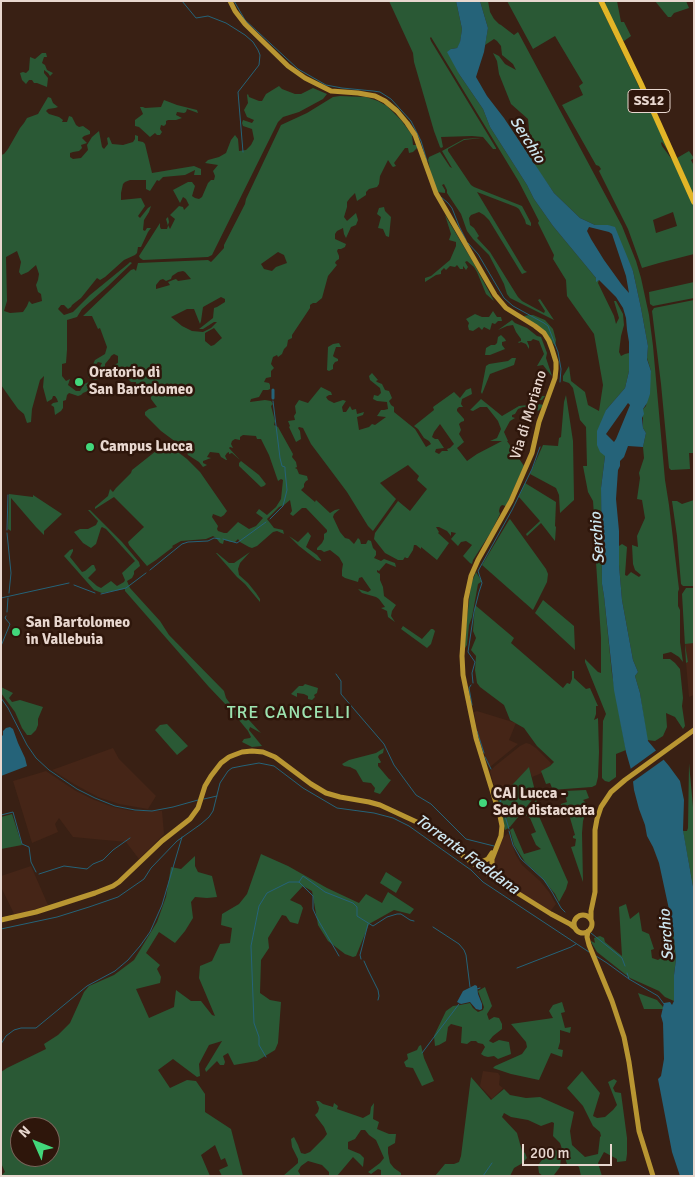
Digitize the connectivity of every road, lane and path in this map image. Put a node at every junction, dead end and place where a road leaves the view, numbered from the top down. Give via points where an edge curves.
1 (230, 1) edge
2 (601, 1) edge
3 (694, 202) edge
4 (694, 730) edge
5 (457, 852) junction
6 (490, 859) junction
7 (483, 871) junction
8 (503, 884) junction
9 (592, 903) junction
10 (583, 914) junction
11 (576, 918) junction
12 (561, 919) junction
13 (591, 919) junction
14 (1, 920) edge
15 (574, 928) junction
16 (588, 931) junction
17 (579, 932) junction
18 (589, 945) junction
19 (653, 1176) edge

1 - 6 main road, Via di Moriano via 245,24 296,72 330,91 375,96 397,111 414,135 436,194 494,295 506,308 544,333 554,356 555,378 532,453 511,501 474,567 466,599 463,675 476,738 502,826
2 - 3 main road, SS12
4 - 9 main road via 625,780 601,807 595,830 595,892
5 - 6 main road via 477,862
5 - 7 main road
5 - 14 main road via 426,827 404,816 321,790 271,754 242,752 218,766 188,821 113,886 36,912
6 - 7 main road, Via di Moriano via 490,866
6 - 8 main road via 495,877
7 - 8 main road
8 - 12 main road
9 - 10 main road
9 - 13 main road
10 - 11 main road
10 - 13 main road
11 - 12 main road
11 - 15 main road
12 - 15 main road
13 - 16 main road via 592,926
15 - 17 main road
16 - 17 main road
16 - 18 main road
17 - 18 main road
18 - 19 main road via 624,1037 639,1131

